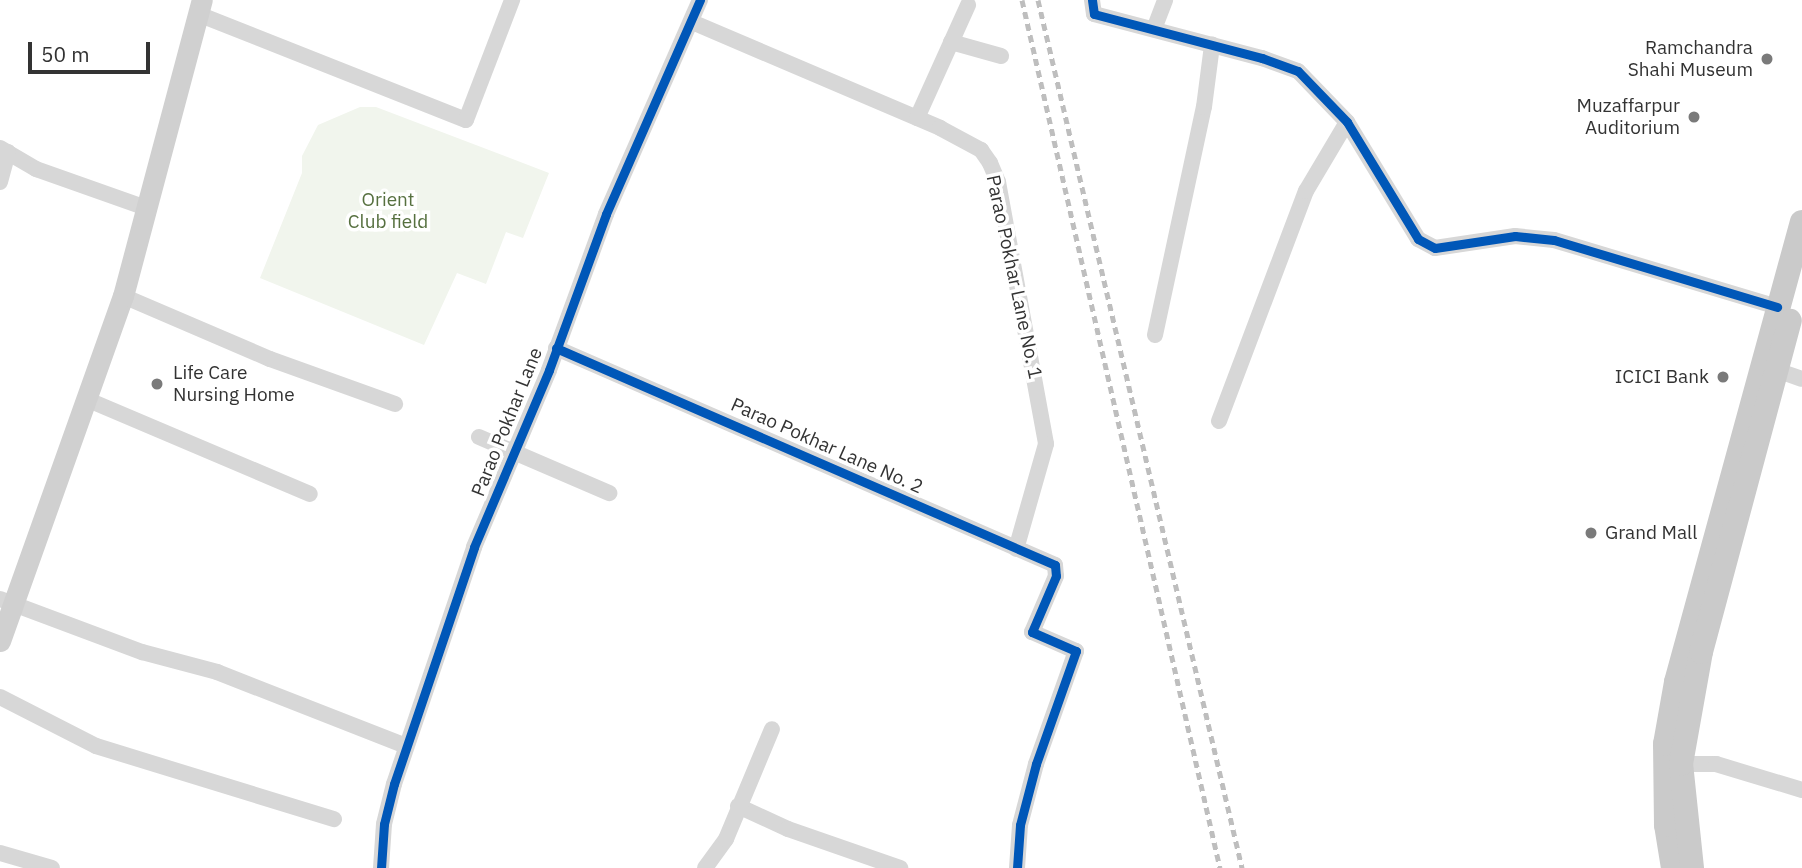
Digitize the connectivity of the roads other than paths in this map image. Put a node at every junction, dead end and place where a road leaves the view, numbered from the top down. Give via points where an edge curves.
1 (512, 0) edge
2 (700, 0) edge
3 (1092, 0) edge
4 (1165, 0) edge
5 (968, 5) dead end
6 (200, 7) edge
7 (692, 22) junction
8 (1154, 29) junction
9 (951, 42) junction
10 (1212, 45) junction
11 (1001, 56) dead end
12 (917, 118) junction
13 (1347, 122) junction
14 (4, 150) edge
15 (0, 182) edge
16 (146, 208) junction
17 (1802, 222) edge
18 (1802, 280) edge
19 (124, 296) junction
20 (1777, 307) junction
21 (1155, 335) dead end
22 (556, 348) junction
23 (1790, 375) edge
24 (86, 399) junction
25 (395, 404) dead end
26 (1219, 421) dead end
27 (479, 438) dead end
28 (513, 450) junction
29 (609, 493) dead end
30 (310, 494) dead end
31 (1016, 549) junction
32 (7, 601) edge
33 (0, 640) edge
34 (0, 697) edge
35 (772, 729) dead end
36 (406, 746) junction
37 (1681, 764) junction
38 (1802, 790) edge
39 (738, 807) junction
40 (334, 819) dead end
41 (0, 853) edge
42 (52, 868) edge
43 (381, 868) edge
44 (705, 868) edge
45 (900, 868) edge
46 (1017, 868) edge
47 (1673, 868) edge
48 (1692, 868) edge

1 - 6 street via 466,120
2 - 7 street, Parao Pokhar Lane
3 - 8 street via 1094,13
4 - 8 street
5 - 9 street
6 - 16 main road
7 - 12 street, Parao Pokhar Lane No. 1
7 - 22 street, Parao Pokhar Lane via 620,179
8 - 10 street
9 - 11 street
9 - 12 street
10 - 13 street via 1298,71
10 - 21 street via 1204,107
12 - 31 street, Parao Pokhar Lane No. 1 via 981,150 998,182 1046,444
13 - 20 street via 1418,239 1435,248 1515,236 1554,240
13 - 26 street via 1306,191
14 - 15 street
14 - 16 street via 36,169
16 - 19 main road
17 - 20 main road
18 - 23 main road
19 - 24 main road
19 - 25 street via 270,359
20 - 47 main road via 1693,614 1665,744 1665,825
22 - 28 street, Parao Pokhar Lane
22 - 31 street, Parao Pokhar Lane No. 2
23 - 37 main road via 1701,652
24 - 30 street
24 - 32 main road
27 - 28 street
28 - 29 street
28 - 36 street, Parao Pokhar Lane via 474,547
31 - 46 street, Parao Pokhar Lane No. 2 via 1058,570 1032,632 1076,651 1036,764 1020,825
32 - 33 main road
32 - 36 street via 142,652 217,672
34 - 40 street via 96,746
35 - 39 street
36 - 43 street, Parao Pokhar Lane via 384,824
37 - 38 street via 1716,764
37 - 48 main road
39 - 44 street via 726,839
39 - 45 street via 788,830
41 - 42 street

